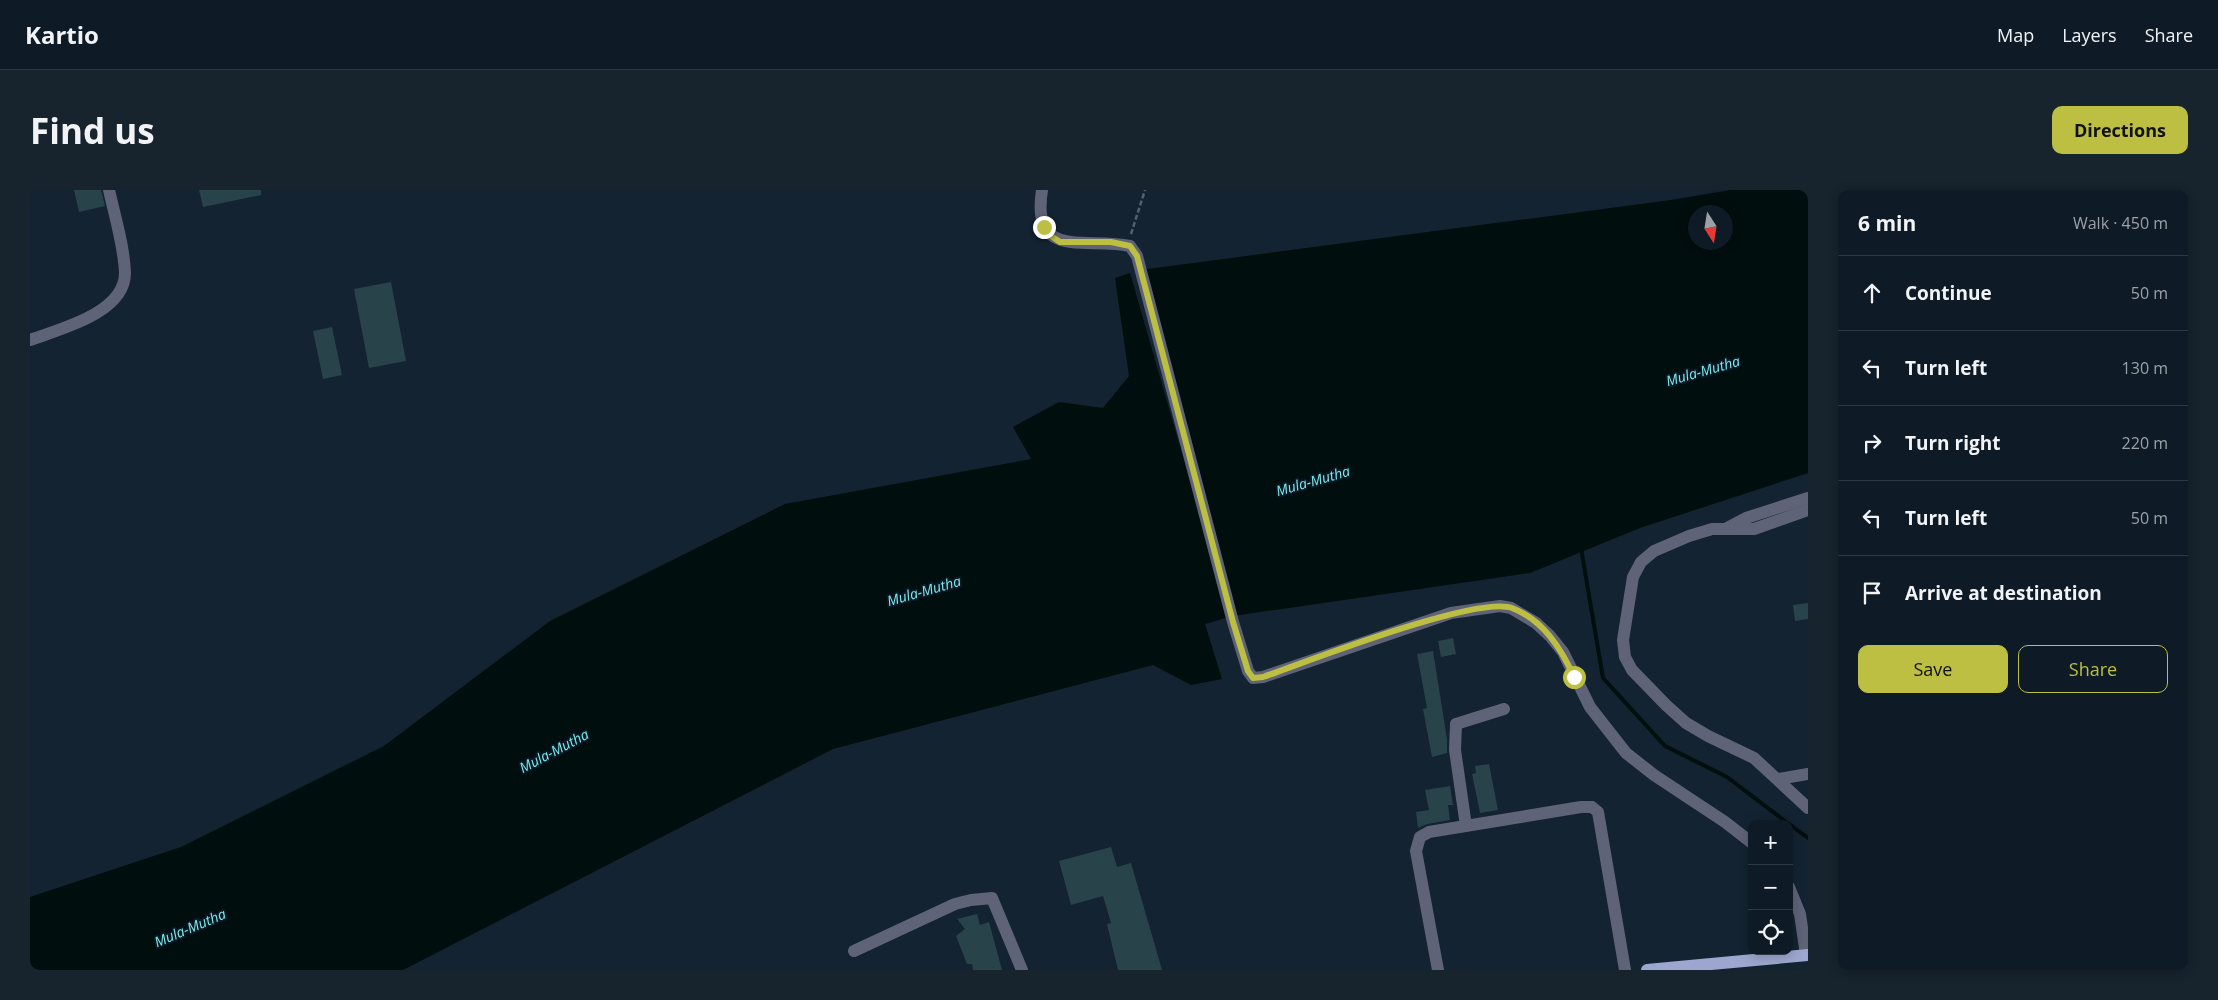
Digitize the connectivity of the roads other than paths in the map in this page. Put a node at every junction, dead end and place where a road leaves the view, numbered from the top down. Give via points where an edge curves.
1 (109, 190) edge
2 (1042, 190) edge
3 (30, 340) edge
4 (1808, 498) edge
5 (1808, 510) edge
6 (1725, 529) junction
7 (1504, 709) dead end
8 (1808, 774) edge
9 (1778, 779) junction
10 (1808, 808) edge
11 (1466, 826) junction
12 (1748, 840) edge
13 (1793, 897) edge
14 (854, 951) dead end
15 (1807, 955) edge
16 (1022, 970) edge
17 (1438, 970) edge
18 (1625, 970) edge
19 (1647, 970) edge

1 - 3 street via 125,275 120,294 103,310
2 - 12 street via 1039,209 1044,227 1051,236 1060,242 1111,242 1130,246 1140,266 1248,671 1253,678 1451,614 1500,606 1511,608 1536,623 1563,652 1590,708 1626,753
4 - 6 street via 1746,518
5 - 6 street via 1754,528
6 - 9 street via 1689,536 1654,551 1641,562 1633,577 1625,622 1625,657 1632,670 1686,723 1754,758
7 - 11 street via 1456,724 1455,750
8 - 9 street
9 - 10 street
11 - 17 street via 1429,832 1420,837 1416,845
11 - 18 street via 1581,807 1592,807 1598,812
13 - 15 street via 1800,914
14 - 16 street via 955,904 992,898
15 - 19 main road

